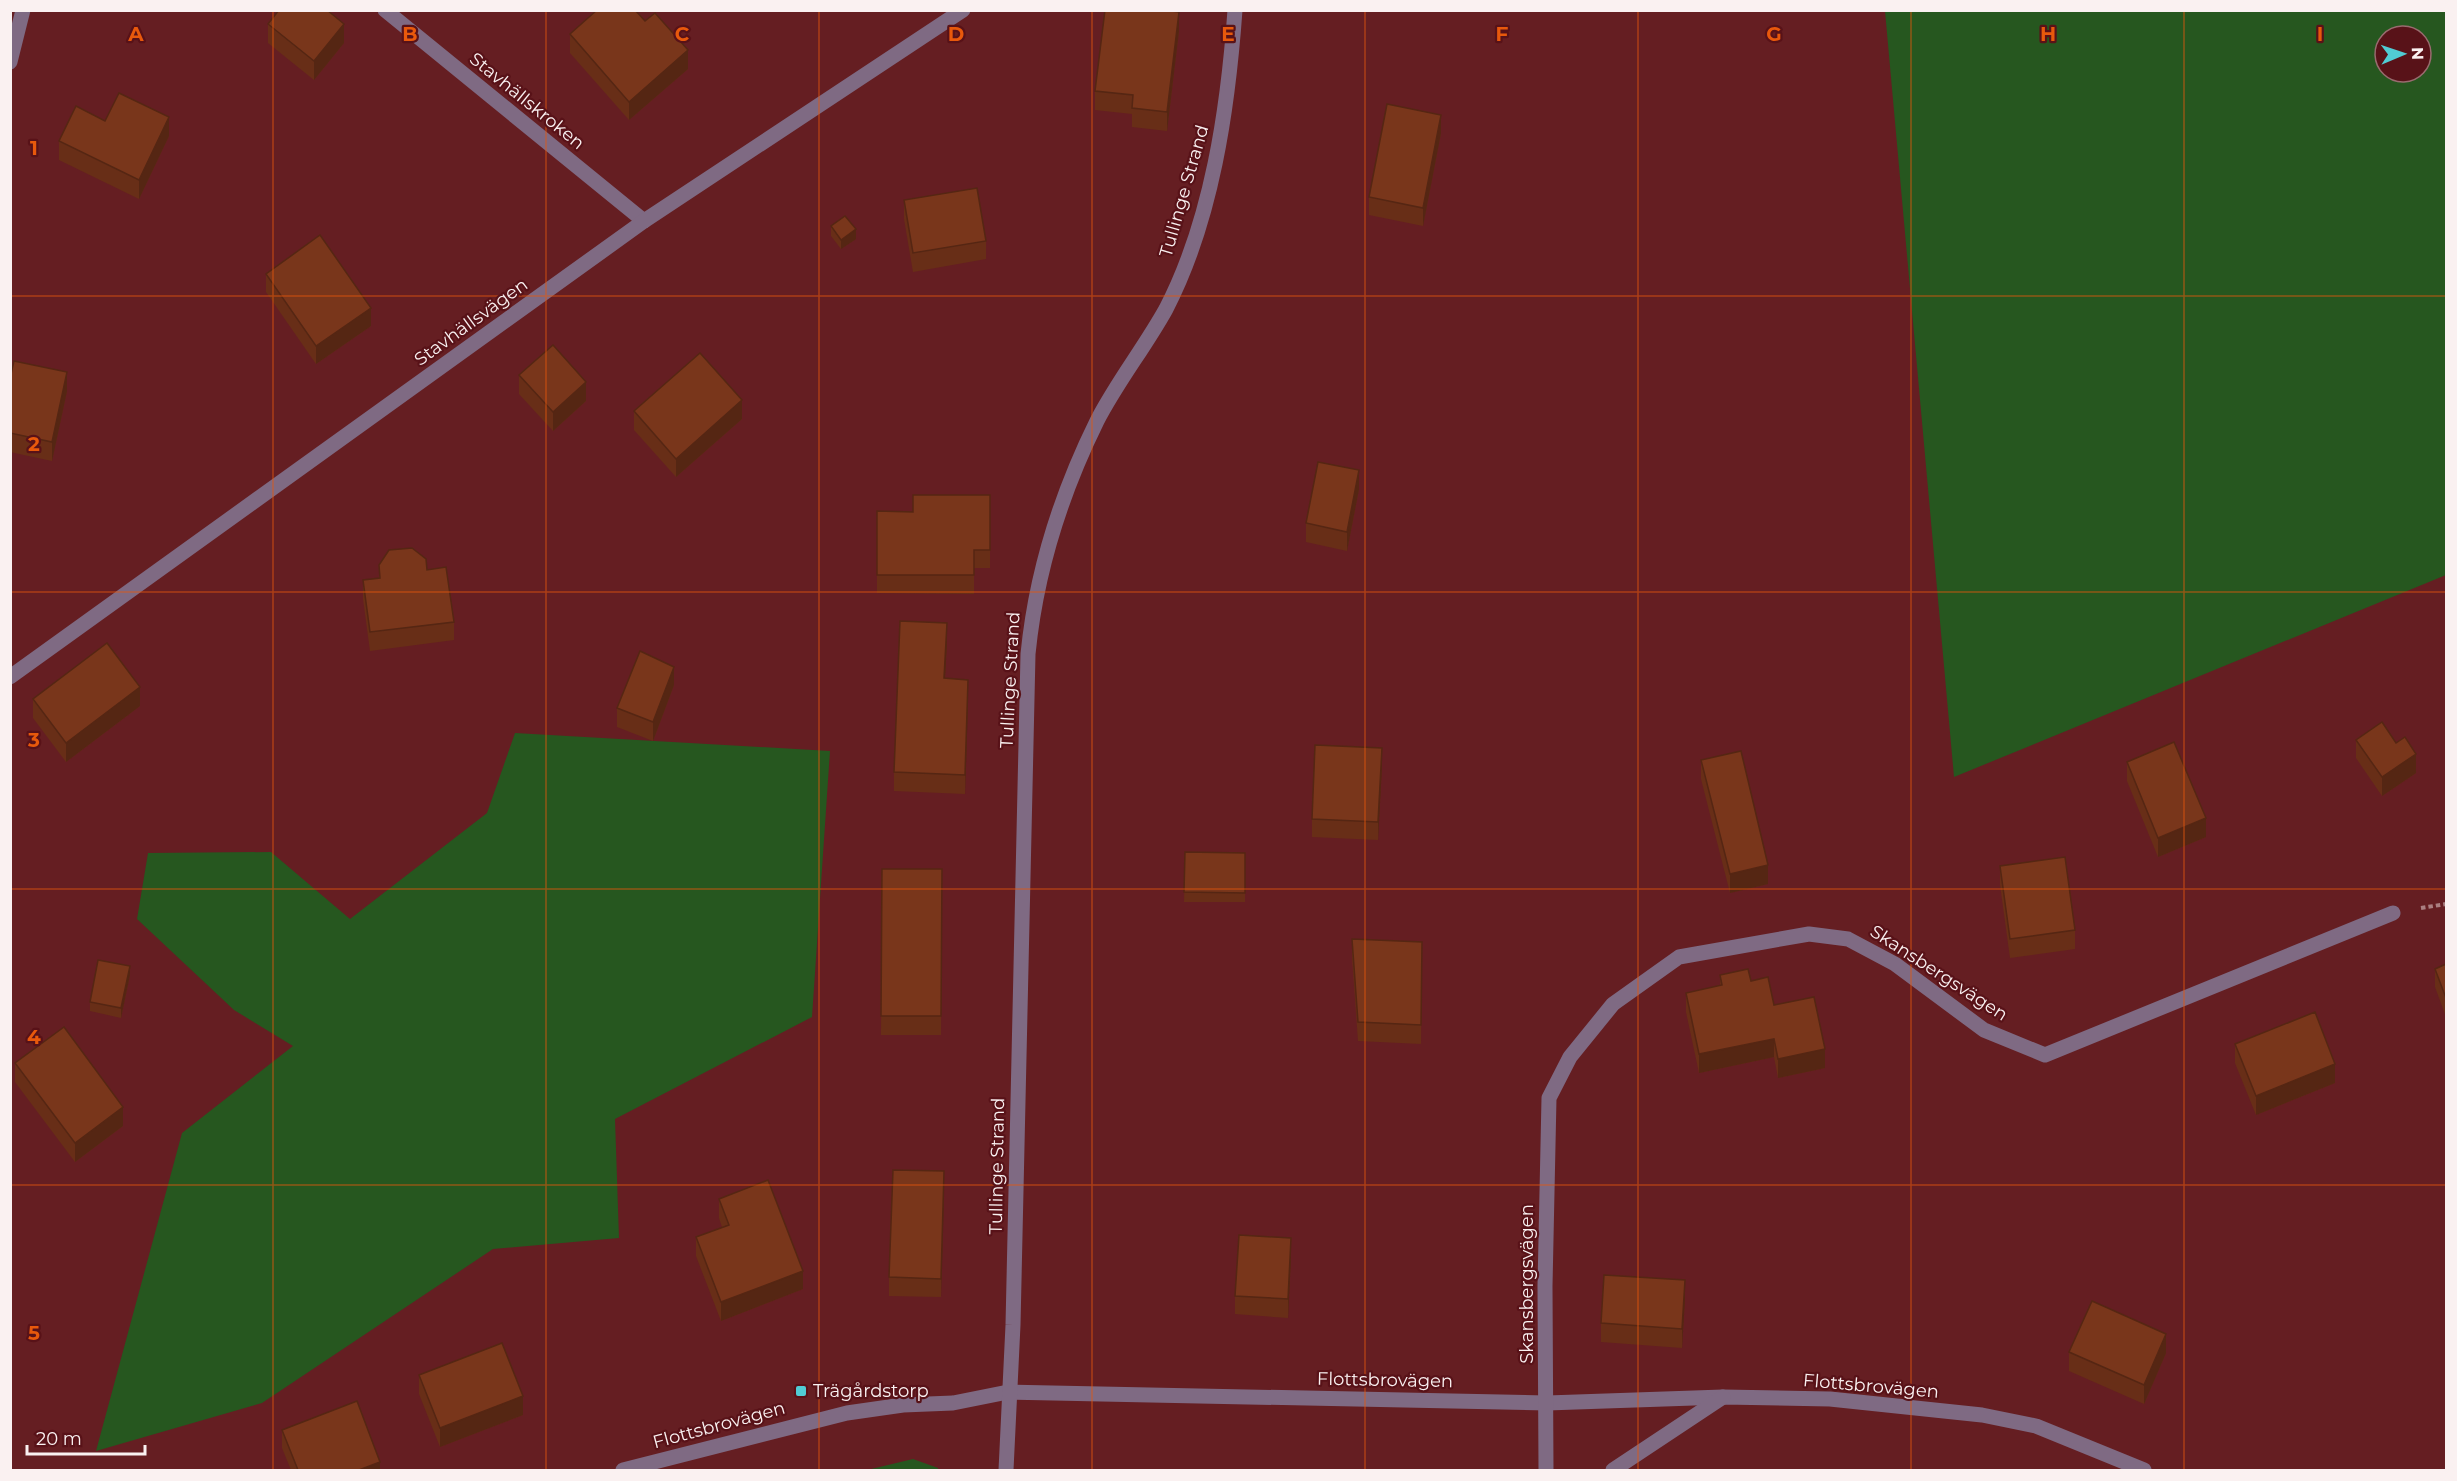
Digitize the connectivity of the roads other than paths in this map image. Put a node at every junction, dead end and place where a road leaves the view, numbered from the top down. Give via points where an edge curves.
1 (23, 10) edge
2 (385, 10) edge
3 (963, 10) edge
4 (1235, 10) edge
5 (10, 62) edge
6 (644, 221) junction
7 (10, 677) edge
8 (2393, 913) dead end
9 (1008, 1392) junction
10 (1723, 1397) junction
11 (1547, 1403) junction
12 (623, 1470) edge
13 (1006, 1470) edge
14 (1546, 1470) edge
15 (1613, 1470) edge
16 (2144, 1470) edge

1 - 5 street
2 - 6 street, Stavhällskroken
3 - 6 street, Stavhällsvägen
4 - 9 street, Tullinge Strand via 1230,90 1211,179 1190,249 1166,308 1098,420 1057,515 1032,608
6 - 7 street, Stavhällsvägen
8 - 11 street, Skansbergsvägen via 2045,1055 1984,1030 1895,964 1848,939 1809,934 1679,957 1613,1004 1570,1057 1549,1098
9 - 11 street, Flottsbrovägen
9 - 12 street, Flottsbrovägen via 953,1403 847,1413
9 - 13 street, Tullinge Strand
10 - 11 street, Flottsbrovägen
10 - 15 street
10 - 16 street, Flottsbrovägen via 1830,1399 1982,1415 2036,1426
11 - 14 street, Skansbergsvägen

